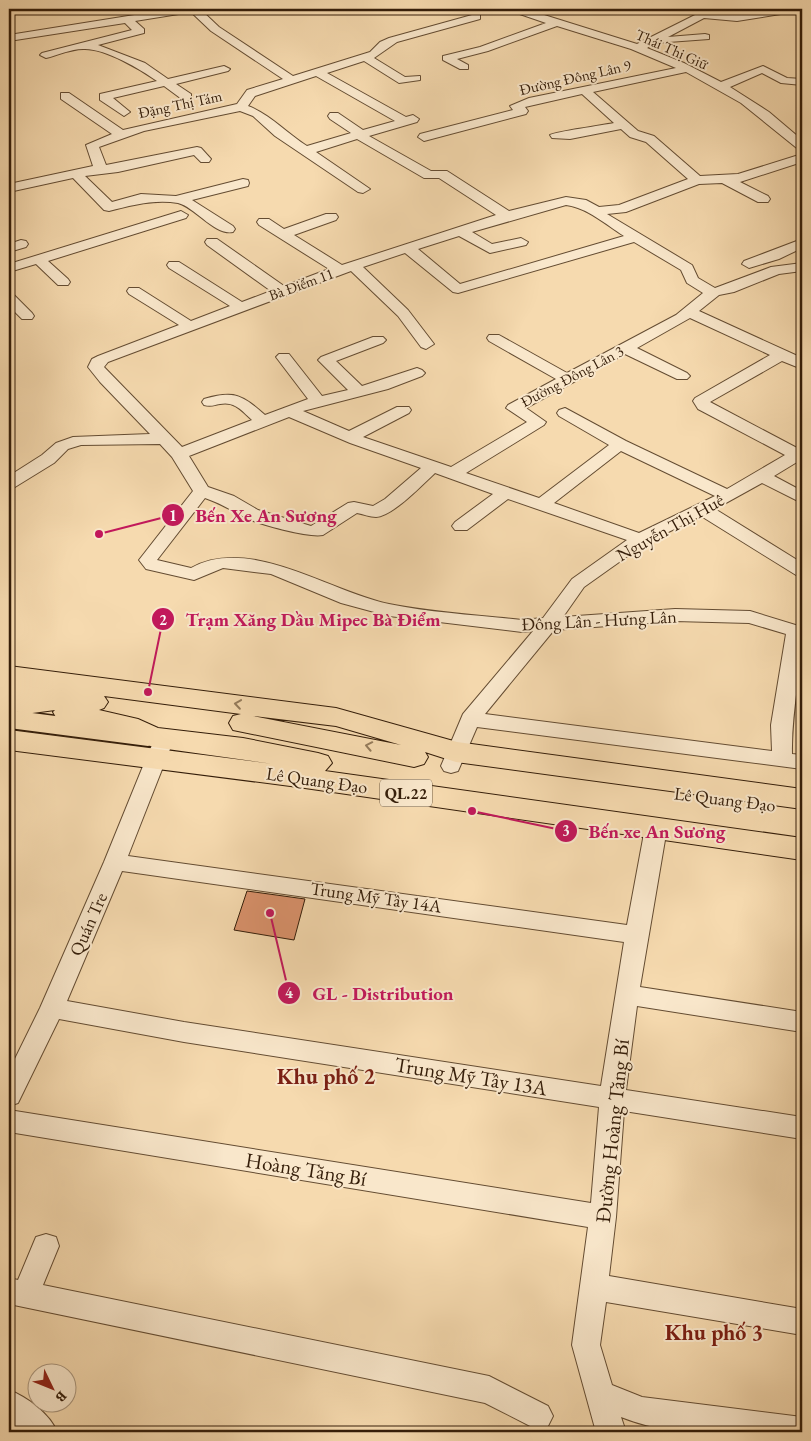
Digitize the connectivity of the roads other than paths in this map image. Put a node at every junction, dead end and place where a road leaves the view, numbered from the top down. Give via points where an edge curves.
1 (19, 9) edge
2 (115, 9) edge
3 (192, 9) edge
4 (515, 9) edge
5 (795, 9) edge
6 (9, 11) edge
7 (698, 12) edge
8 (802, 12) edge
9 (476, 17) dead end
10 (128, 20) junction
11 (556, 24) junction
12 (434, 30) junction
13 (46, 33) junction
14 (454, 35) dead end
15 (705, 37) dead end
16 (9, 38) edge
17 (467, 41) dead end
18 (648, 42) junction
19 (84, 45) junction
20 (637, 48) junction
21 (67, 49) junction
22 (484, 49) junction
23 (46, 55) dead end
24 (764, 56) dead end
25 (365, 57) junction
26 (464, 67) dead end
27 (224, 69) dead end
28 (686, 69) junction
29 (763, 69) junction
30 (317, 72) junction
31 (416, 78) dead end
32 (292, 80) junction
33 (163, 82) junction
34 (802, 82) edge
35 (719, 87) junction
36 (802, 87) edge
37 (585, 90) junction
38 (786, 90) dead end
39 (65, 96) dead end
40 (187, 97) dead end
41 (241, 107) junction
42 (124, 112) dead end
43 (334, 116) dead end
44 (624, 125) junction
45 (795, 125) dead end
46 (782, 128) junction
47 (120, 134) junction
48 (358, 134) junction
49 (556, 135) dead end
50 (424, 137) dead end
51 (801, 144) edge
52 (305, 150) junction
53 (802, 158) edge
54 (205, 159) dead end
55 (98, 169) junction
56 (75, 173) junction
57 (697, 180) junction
58 (727, 180) junction
59 (243, 183) dead end
60 (9, 188) edge
61 (363, 189) dead end
62 (181, 199) junction
63 (763, 199) dead end
64 (597, 211) junction
65 (181, 215) dead end
66 (507, 216) junction
67 (331, 217) dead end
68 (264, 222) dead end
69 (228, 229) dead end
70 (459, 230) junction
71 (283, 234) junction
72 (635, 238) junction
73 (212, 242) dead end
74 (521, 242) dead end
75 (802, 244) edge
76 (406, 247) junction
77 (38, 259) junction
78 (748, 264) dead end
79 (174, 265) dead end
80 (802, 267) edge
81 (9, 268) edge
82 (346, 268) junction
83 (62, 282) dead end
84 (134, 291) dead end
85 (281, 291) junction
86 (714, 292) junction
87 (9, 298) edge
88 (239, 306) junction
89 (690, 312) junction
90 (28, 316) dead end
91 (188, 325) junction
92 (517, 336) dead end
93 (494, 338) dead end
94 (378, 340) dead end
95 (426, 344) dead end
96 (626, 348) junction
97 (284, 357) dead end
98 (795, 358) edge
99 (416, 374) dead end
100 (575, 376) junction
101 (682, 376) dead end
102 (359, 392) junction
103 (210, 402) dead end
104 (318, 402) junction
105 (403, 410) dead end
106 (289, 411) junction
107 (565, 413) dead end
108 (262, 421) junction
109 (350, 437) junction
110 (166, 439) junction
111 (620, 444) junction
112 (179, 454) junction
113 (799, 454) edge
114 (433, 466) junction
115 (452, 474) junction
116 (762, 476) junction
117 (9, 483) edge
118 (202, 491) junction
119 (505, 492) junction
120 (728, 496) junction
121 (802, 498) edge
122 (541, 505) junction
123 (701, 508) junction
124 (461, 526) dead end
125 (640, 540) junction
126 (802, 571) edge
127 (548, 625) junction
128 (799, 632) edge
129 (9, 674) edge
130 (79, 689) junction
131 (13, 704) edge
132 (271, 709) junction
133 (470, 719) junction
134 (9, 732) edge
135 (321, 737) junction
136 (9, 740) edge
137 (157, 748) junction
138 (453, 759) junction
139 (782, 760) junction
140 (802, 762) edge
141 (802, 799) edge
142 (802, 809) edge
143 (656, 828) junction
144 (718, 831) junction
145 (802, 835) edge
146 (802, 849) edge
147 (115, 862) junction
148 (636, 935) junction
149 (627, 995) junction
150 (52, 1008) junction
151 (802, 1022) edge
152 (9, 1096) edge
153 (612, 1098) junction
154 (9, 1120) edge
155 (802, 1128) edge
156 (603, 1217) junction
157 (46, 1246) dead end
158 (595, 1287) junction
159 (17, 1293) edge
160 (802, 1322) edge
161 (599, 1394) junction
162 (9, 1404) edge
163 (538, 1416) dead end
164 (42, 1432) edge
165 (611, 1432) edge
166 (802, 1432) edge

1 - 6 street
2 - 10 street
3 - 10 street
3 - 32 street via 215,29
4 - 11 street, Thái Thị Giữ
5 - 7 street via 733,18 716,18
5 - 8 street
7 - 18 street
9 - 12 street, Đặng Thị Tám
10 - 13 street
10 - 19 street via 140,31
11 - 20 street, Thái Thị Giữ
11 - 22 street
12 - 14 street, Đặng Thị Tám
12 - 25 street, Đặng Thị Tám via 393,40
13 - 16 street
13 - 21 street
15 - 18 street
17 - 22 street
18 - 20 street
19 - 21 street
19 - 33 street via 141,65
20 - 28 street, Thái Thị Giữ
21 - 23 street
22 - 26 street via 447,58
24 - 29 street via 758,60
25 - 30 street, Đặng Thị Tám
25 - 31 street via 403,81
27 - 33 street
28 - 35 street, Thái Thị Giữ
28 - 37 street, Đường Đông Lân 9
29 - 34 street via 786,81
29 - 35 street
30 - 32 street, Đặng Thị Tám
30 - 48 street via 407,119
32 - 41 street, Đặng Thị Tám via 251,93
33 - 40 street
33 - 42 street via 104,97
35 - 46 street, Thái Thị Giữ via 747,101
36 - 38 street
37 - 44 street
37 - 50 street, Đường Đông Lân 9 via 516,106 522,111
39 - 47 street
41 - 47 street, Đặng Thị Tám
41 - 52 street via 257,113
43 - 48 street
44 - 49 street
44 - 57 street via 634,134 650,139
45 - 46 street
46 - 51 street, Thái Thị Giữ
47 - 55 street, Đặng Thị Tám via 92,144 100,165
48 - 52 street
48 - 66 street via 429,175 442,174
52 - 61 street
53 - 58 street, Bà Điểm 11
54 - 55 street via 197,151 118,168
55 - 56 street
56 - 60 street
56 - 62 street via 108,207 141,198
57 - 58 street, Bà Điểm 11
57 - 64 street, Bà Điểm 11 via 621,209
58 - 63 street
59 - 62 street
62 - 69 street
64 - 66 street, Bà Điểm 11 via 566,201
64 - 72 street
65 - 77 street
66 - 70 street, Bà Điểm 11
67 - 71 street
68 - 71 street
70 - 74 street via 493,250
70 - 76 street, Bà Điểm 11
71 - 82 street
72 - 76 street via 458,289
72 - 86 street via 687,268 692,280
73 - 85 street
75 - 78 street
76 - 82 street, Bà Điểm 11
77 - 81 street
77 - 83 street
79 - 88 street
80 - 86 street via 776,270
82 - 85 street, Bà Điểm 11
82 - 95 street via 403,313
84 - 91 street
85 - 88 street, Bà Điểm 11
86 - 89 street, Đường Đông Lân 3
87 - 90 street
88 - 91 street, Bà Điểm 11
89 - 96 street, Đường Đông Lân 3
89 - 98 street
91 - 110 street, Bà Điểm 11 via 103,359 97,362 96,367
92 - 100 street
93 - 100 street
94 - 102 street via 326,360
96 - 100 street, Đường Đông Lân 3
96 - 101 street
97 - 104 street
98 - 113 street via 701,400 704,406
99 - 102 street
100 - 115 street, Đường Đông Lân 3 via 514,408 538,422 536,424
102 - 104 street
103 - 108 street via 234,398
104 - 106 street
105 - 109 street
106 - 108 street
106 - 109 street
107 - 111 street
108 - 112 street
109 - 114 street
110 - 112 street, Bà Điểm 11
110 - 117 street via 79,440 62,446 48,460
111 - 120 street
111 - 122 street
112 - 118 street, Bà Điểm 11
113 - 116 street, Nguyễn Thị Huê
114 - 115 street
114 - 118 street via 390,504 375,512 354,507 317,531 252,514 228,500
115 - 119 street
116 - 120 street, Nguyễn Thị Huê
116 - 121 street
118 - 127 street, Đông Lân - Hưng Lân via 148,560 152,565 194,574 210,565 223,563 274,569 348,599 389,610 522,626
119 - 122 street
119 - 124 street
120 - 123 street, Nguyễn Thị Huê
122 - 125 street
123 - 125 street, Nguyễn Thị Huê
123 - 126 street
125 - 127 street, Nguyễn Thị Huê via 578,583
127 - 128 street, Đông Lân - Hưng Lân via 674,615 750,617
127 - 133 street, Nguyễn Thị Huê
128 - 139 street via 782,725
129 - 130 highway, Lê Quang Đạo / QL.22
130 - 131 highway, Lê Quang Đạo / QL.22
132 -> 130 highway, Lê Quang Đạo / QL.22
130 - 135 highway, Lê Quang Đạo / QL.22
131 - 137 highway, Lê Quang Đạo / QL.22 via 100,718 128,726
132 - 135 highway
132 - 138 highway, Lê Quang Đạo / QL.22 via 352,721
133 - 138 street, Nguyễn Thị Huê
133 - 139 street
134 - 137 highway, Lê Quang Đạo / QL.22
138 -> 135 highway, Lê Quang Đạo / QL.22
136 - 137 highway, Lê Quang Đạo / QL.22
137 - 143 highway, Lê Quang Đạo / QL.22
137 - 144 highway, Lê Quang Đạo / QL.22 via 244,748 357,771
137 - 147 street, Quán Tre
138 - 141 highway, Lê Quang Đạo / QL.22
138 - 142 highway, Lê Quang Đạo / QL.22
139 - 140 street
143 - 144 highway, Lê Quang Đạo / QL.22
143 - 148 street, Đường Hoàng Tăng Bí
144 - 145 highway, Lê Quang Đạo / QL.22
144 - 146 highway, Lê Quang Đạo / QL.22
147 - 148 street, Trung Mỹ Tây 14A
147 - 150 street, Quán Tre
148 - 149 street, Đường Hoàng Tăng Bí
149 - 151 street
149 - 153 street, Đường Hoàng Tăng Bí
150 - 152 street, Quán Tre
150 - 153 street, Trung Mỹ Tây 13A via 184,1032
153 - 155 street, Trung Mỹ Tây 13A
153 - 156 street, Đường Hoàng Tăng Bí
154 - 156 street, Hoàng Tăng Bí
156 - 158 street, Đường Hoàng Tăng Bí
157 - 159 street
158 - 160 street
158 - 161 street, Đường Hoàng Tăng Bí via 586,1345
159 - 163 street via 489,1390
161 - 165 street, Đường Hoàng Tăng Bí
161 - 166 street via 642,1411
162 - 164 street

